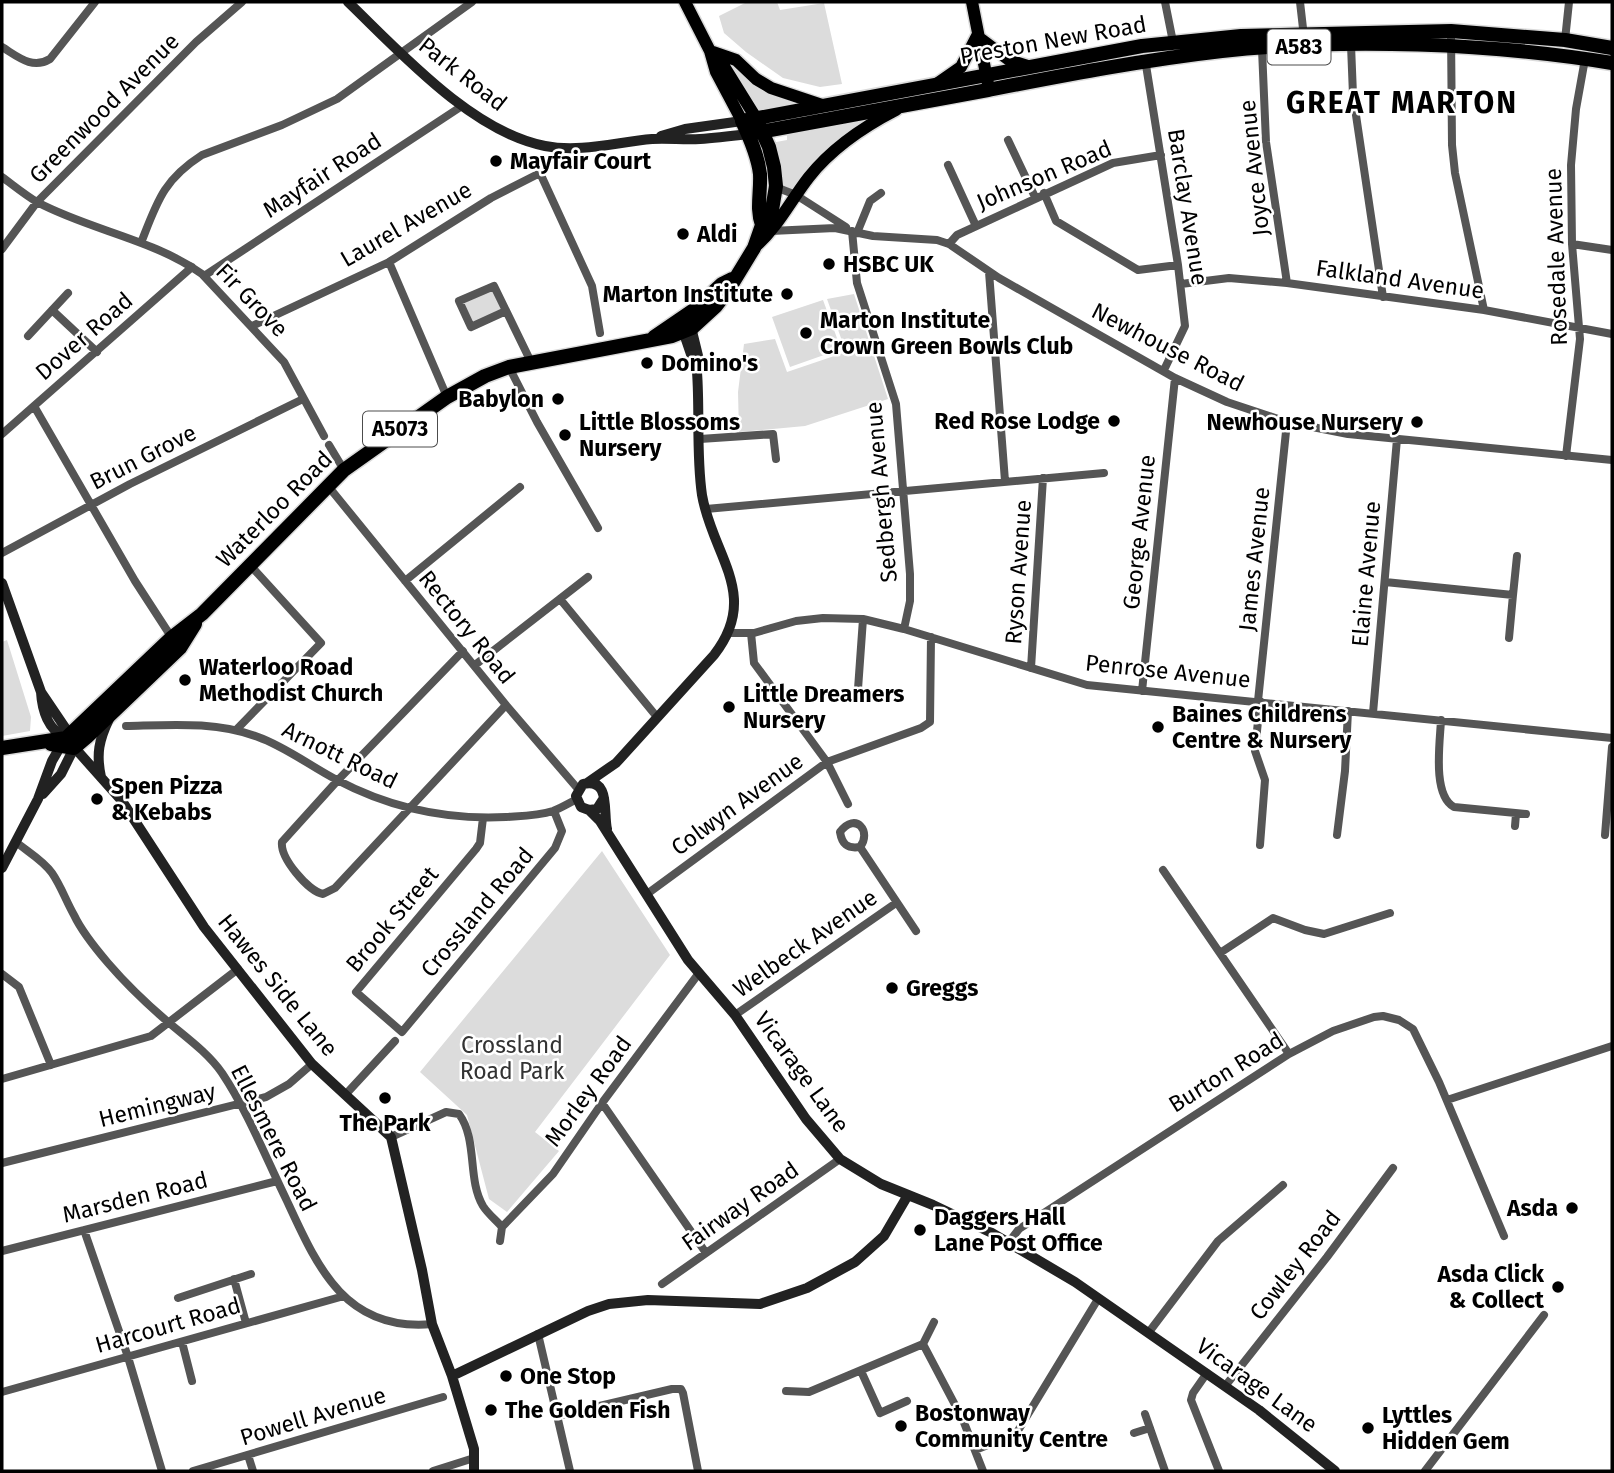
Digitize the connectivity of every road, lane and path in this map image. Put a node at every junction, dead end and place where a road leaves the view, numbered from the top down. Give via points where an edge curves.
1 (95, 2) edge
2 (242, 2) edge
3 (348, 2) edge
4 (472, 2) edge
5 (685, 2) edge
6 (972, 2) edge
7 (1165, 2) edge
8 (1300, 2) edge
9 (1569, 2) edge
10 (977, 36) junction
11 (1451, 39) junction
12 (1304, 40) junction
13 (1565, 40) junction
14 (1173, 42) junction
15 (1142, 46) junction
16 (1351, 46) junction
17 (2, 47) edge
18 (1612, 48) edge
19 (1262, 49) junction
20 (710, 51) junction
21 (402, 53) junction
22 (1585, 59) junction
23 (1145, 61) junction
24 (1612, 63) edge
25 (1031, 67) junction
26 (988, 83) junction
27 (935, 85) junction
28 (462, 106) junction
29 (825, 106) junction
30 (902, 107) junction
31 (752, 126) junction
32 (1008, 140) dead end
33 (1161, 155) junction
34 (948, 165) dead end
35 (2, 177) edge
36 (760, 186) junction
37 (776, 186) junction
38 (881, 193) dead end
39 (1044, 193) junction
40 (796, 195) junction
41 (1035, 197) junction
42 (37, 202) junction
43 (976, 226) junction
44 (767, 228) junction
45 (855, 232) junction
46 (141, 243) junction
47 (949, 244) junction
48 (1572, 244) junction
49 (2, 249) edge
50 (1612, 250) edge
51 (389, 262) junction
52 (1178, 265) junction
53 (192, 267) junction
54 (989, 272) junction
55 (204, 276) junction
56 (1287, 283) junction
57 (1181, 284) junction
58 (68, 293) dead end
59 (1383, 297) junction
60 (52, 310) junction
61 (1484, 310) junction
62 (506, 311) junction
63 (686, 323) junction
64 (252, 326) junction
65 (1578, 328) junction
66 (600, 332) dead end
67 (1612, 334) edge
68 (28, 336) dead end
69 (97, 352) junction
70 (531, 362) junction
71 (509, 367) junction
72 (1164, 370) junction
73 (1175, 378) junction
74 (447, 397) junction
75 (303, 399) junction
76 (34, 406) junction
77 (1287, 422) junction
78 (2, 434) edge
79 (324, 436) dead end
80 (700, 439) junction
81 (1397, 439) junction
82 (329, 446) dead end
83 (1566, 456) junction
84 (776, 459) dead end
85 (1612, 460) edge
86 (344, 470) junction
87 (1104, 473) dead end
88 (1043, 478) junction
89 (1005, 481) junction
90 (328, 486) junction
91 (520, 487) dead end
92 (902, 492) junction
93 (92, 504) junction
94 (706, 509) junction
95 (598, 528) dead end
96 (2, 553) edge
97 (1517, 556) dead end
98 (250, 565) junction
99 (588, 576) dead end
100 (405, 581) junction
101 (1385, 582) junction
102 (2, 583) edge
103 (1513, 595) junction
104 (559, 599) junction
105 (863, 619) junction
106 (904, 629) junction
107 (728, 633) junction
108 (751, 633) junction
109 (931, 637) junction
110 (1509, 638) dead end
111 (175, 643) junction
112 (463, 651) junction
113 (475, 665) junction
114 (1031, 668) junction
115 (858, 689) dead end
116 (1142, 691) junction
117 (1259, 701) junction
118 (506, 705) junction
119 (1348, 710) junction
120 (112, 713) junction
121 (1373, 713) junction
122 (657, 717) junction
123 (1441, 720) junction
124 (126, 726) dead end
125 (236, 730) junction
126 (1612, 738) edge
127 (67, 744) junction
128 (1612, 747) edge
129 (2, 748) edge
130 (827, 762) junction
131 (616, 763) junction
132 (101, 778) junction
133 (338, 780) junction
134 (581, 790) junction
135 (604, 796) junction
136 (848, 804) dead end
137 (411, 809) junction
138 (589, 810) junction
139 (554, 811) junction
140 (1516, 814) junction
141 (1526, 814) dead end
142 (483, 818) junction
143 (1515, 826) dead end
144 (1337, 835) dead end
145 (1605, 835) dead end
146 (610, 839) junction
147 (16, 842) junction
148 (1260, 845) dead end
149 (860, 847) dead end
150 (2, 868) edge
151 (1163, 870) dead end
152 (647, 894) junction
153 (896, 902) junction
154 (1390, 913) dead end
155 (916, 931) dead end
156 (1220, 953) junction
157 (238, 969) junction
158 (699, 973) junction
159 (2, 974) edge
160 (735, 1016) junction
161 (169, 1022) junction
162 (402, 1032) joint
163 (395, 1041) dead end
164 (1612, 1046) edge
165 (1289, 1054) junction
166 (312, 1064) junction
167 (51, 1065) junction
168 (2, 1079) edge
169 (346, 1094) junction
170 (1447, 1100) junction
171 (602, 1103) junction
172 (239, 1104) junction
173 (391, 1137) junction
174 (840, 1159) junction
175 (2, 1163) edge
176 (1393, 1168) dead end
177 (277, 1181) junction
178 (1283, 1185) dead end
179 (908, 1195) junction
180 (502, 1227) junction
181 (84, 1230) junction
182 (1504, 1236) dead end
183 (500, 1241) dead end
184 (1009, 1242) junction
185 (2, 1251) edge
186 (706, 1253) junction
187 (251, 1274) dead end
188 (233, 1279) junction
189 (662, 1284) dead end
190 (344, 1296) junction
191 (178, 1298) dead end
192 (1098, 1298) junction
193 (1544, 1315) dead end
194 (934, 1322) dead end
195 (246, 1323) junction
196 (432, 1324) junction
197 (1149, 1332) junction
198 (538, 1334) junction
199 (182, 1342) junction
200 (923, 1344) junction
201 (128, 1357) junction
202 (861, 1371) junction
203 (1207, 1373) junction
204 (452, 1376) junction
205 (192, 1381) dead end
206 (1226, 1385) junction
207 (786, 1391) dead end
208 (2, 1392) edge
209 (443, 1397) dead end
210 (907, 1401) dead end
211 (1145, 1415) dead end
212 (557, 1416) junction
213 (1150, 1428) junction
214 (1134, 1433) dead end
215 (975, 1450) junction
216 (248, 1455) junction
217 (474, 1458) junction
218 (162, 1471) edge
219 (194, 1471) edge
220 (253, 1471) edge
221 (433, 1471) edge
222 (474, 1471) edge
223 (569, 1471) edge
224 (698, 1471) edge
225 (983, 1471) edge
226 (1166, 1471) edge
227 (1219, 1471) edge
228 (1335, 1471) edge
229 (1425, 1471) edge

1 - 17 street via 44,62 30,63
2 - 42 street, Greenwood Avenue
3 - 21 street, Park Road
4 - 21 street
5 - 20 main road
6 - 10 main road
7 - 14 street
8 - 12 street
9 - 13 street
10 - 25 main road via 1009,60
10 - 26 main road
10 - 27 main road, A583 via 961,67
11 - 12 highway, Preston New Road / A583
11 - 13 highway, Preston New Road / A583
11 - 16 highway, Preston New Road / A583
11 - 22 highway, Preston New Road / A583
11 - 61 street via 1452,145
12 - 14 highway, Preston New Road / A583
12 - 16 highway, Preston New Road / A583
12 - 19 highway, Preston New Road / A583
13 - 18 highway, Preston New Road / A583
14 - 15 highway, Preston New Road / A583
15 - 23 street, Barclay Avenue
15 - 25 highway, Preston New Road / A583
16 - 59 street via 1353,95
19 - 23 highway, Preston New Road / A583
19 - 56 street, Joyce Avenue via 1266,142
20 - 29 main road via 736,60 771,88
20 - 31 main road via 725,68
21 - 28 street, Park Road
21 - 46 street via 337,99 190,162 159,197
22 - 24 highway, Preston New Road / A583
22 - 48 street, Rosedale Avenue via 1571,165
23 - 26 highway, Preston New Road / A583
23 - 33 street, Barclay Avenue
25 - 26 highway, Preston New Road / A583
26 - 27 highway, Preston New Road / A583
26 - 30 highway, Preston New Road / A583
27 - 29 highway, Preston New Road / A583
28 - 31 street, Park Road via 503,131 546,147 699,139
28 - 55 street, Mayfair Road
29 - 31 highway, Preston New Road / A583
30 - 31 highway, Preston New Road / A583
30 - 40 main road, Preston New Road via 836,149
31 - 36 highway
31 - 37 highway via 771,153
32 - 41 street
33 - 39 street, Johnson Road via 1112,163
33 - 52 street, Barclay Avenue
34 - 43 street
35 - 42 street, Fir Grove
36 - 37 street
36 - 44 highway via 759,216
37 - 40 street, Newhouse Road
37 - 44 highway
38 - 45 street via 870,201
39 - 41 street, Johnson Road
39 - 52 street via 1056,221 1138,270
40 - 44 main road
40 - 45 street, Newhouse Road
41 - 43 street, Johnson Road
42 - 46 street, Fir Grove
42 - 49 street, Greenwood Avenue
43 - 47 street, Johnson Road
44 - 45 street, Newhouse Road
44 - 63 highway via 716,306
45 - 47 street, Newhouse Road
45 - 92 street, Sedbergh Avenue via 857,283 895,404
46 - 53 street, Fir Grove
47 - 54 street, Newhouse Road
48 - 50 street
48 - 65 street, Rosedale Avenue
51 - 64 street, Laurel Avenue
51 - 66 street, Laurel Avenue via 540,173 592,286
51 - 74 street
52 - 57 street, Barclay Avenue
53 - 55 street, Fir Grove
53 - 69 street, Dover Road
54 - 72 street, Newhouse Road
54 - 89 street
55 - 64 street, Fir Grove
56 - 57 street, Falkland Avenue via 1229,278
56 - 59 street, Falkland Avenue
57 - 72 street, Barclay Avenue via 1185,326
58 - 60 street
59 - 61 street, Falkland Avenue
60 - 68 street
60 - 69 street
61 - 65 street, Falkland Avenue
62 - 62 street via 494,286 459,301 471,327
62 - 70 street
63 - 70 highway, Waterloo Road / A5073 via 653,338
63 - 80 street, Vicarage Lane via 700,364
64 - 75 street, Fir Grove via 284,362
65 - 67 street, Falkland Avenue
65 - 83 street, Rosedale Avenue
69 - 76 street, Dover Road
70 - 71 highway, Waterloo Road / A5073
71 - 74 highway, Waterloo Road / A5073
71 - 95 street
72 - 73 street, Newhouse Road
73 - 77 street, Newhouse Road
73 - 116 street, George Avenue
74 - 86 highway, Waterloo Road / A5073
75 - 79 street, Fir Grove
75 - 93 street, Brun Grove
76 - 78 street, Dover Road
76 - 93 street
77 - 81 street, Newhouse Road
77 - 117 street, James Avenue
80 - 84 street via 773,434
80 - 94 street, Vicarage Lane via 700,481
81 - 83 street, Newhouse Road
81 - 101 street, Elaine Avenue
82 - 86 street
83 - 85 street, Newhouse Road
86 - 90 highway, Waterloo Road / A5073
87 - 88 street
88 - 89 street
88 - 114 street, Ryson Avenue
89 - 92 street
90 - 98 highway, Waterloo Road / A5073
90 - 100 street, Rectory Road
91 - 100 street
92 - 94 street
92 - 106 street, Sedbergh Avenue via 910,574
93 - 96 street, Brun Grove
93 - 111 street
94 - 107 street, Vicarage Lane via 735,595
97 - 103 street
98 - 111 highway, Waterloo Road / A5073
98 - 125 street via 321,643
99 - 104 street
100 - 112 street, Rectory Road
101 - 103 street
101 - 121 street, Elaine Avenue
102 - 127 street, Hawes Side Lane via 41,692 66,729
103 - 110 street
104 - 113 street
104 - 122 street
105 - 106 street, Penrose Avenue
105 - 108 street, Penrose Avenue via 802,620
105 - 115 street
106 - 109 street, Penrose Avenue
107 - 108 street, Penrose Avenue
107 - 122 street, Vicarage Lane via 714,655
108 - 130 street via 754,663
109 - 114 street, Penrose Avenue
109 - 130 street, Colwyn Avenue via 930,722
111 - 120 highway, Waterloo Road
111 - 127 highway, Waterloo Road
112 - 113 street, Rectory Road
112 - 133 street
113 - 118 street, Rectory Road
114 - 116 street, Penrose Avenue via 1087,685
116 - 117 street, Penrose Avenue
117 - 119 street, Penrose Avenue
117 - 148 street, James Avenue via 1255,751 1265,780
118 - 134 street, Rectory Road
118 - 137 street
119 - 121 street, Penrose Avenue
119 - 144 street
120 - 127 highway, Waterloo Road
120 - 132 street via 98,745
121 - 123 street, Penrose Avenue
122 - 131 street, Vicarage Lane
123 - 126 street, Penrose Avenue
123 - 140 street via 1443,797 1454,807
124 - 125 street, Arnott Road
125 - 133 street, Arnott Road via 276,744
127 - 129 highway
127 - 132 street, Hawes Side Lane
127 - 147 street via 61,774 38,799
128 - 145 street
130 - 136 street
130 - 152 street, Colwyn Avenue
131 - 134 street, Vicarage Lane
131 - 135 street, Vicarage Lane
132 - 157 street, Hawes Side Lane via 122,801 204,927
133 - 137 street, Arnott Road
133 - 137 street via 282,842 286,858 311,890 330,891
134 - 135 street via 600,786
134 - 138 street, Vicarage Lane via 581,807
134 - 139 street, Arnott Road
135 - 138 street via 601,806
135 - 146 street, Vicarage Lane
137 - 142 street, Arnott Road
138 - 146 street, Vicarage Lane
139 - 142 street, Arnott Road
139 - 162 street, Crossland Road via 560,840
140 - 141 street
140 - 143 street
142 - 162 street, Brook Street via 476,849 356,992
146 - 152 street, Vicarage Lane
147 - 150 street
147 - 161 street, Ellesmere Road via 51,872 75,918 106,961
149 - 153 street, Welbeck Avenue
151 - 156 street
152 - 158 street, Vicarage Lane
153 - 155 street, Welbeck Avenue
153 - 160 street, Welbeck Avenue
154 - 156 street via 1324,934 1273,918
156 - 165 street
157 - 161 street
157 - 166 street, Hawes Side Lane
158 - 160 street, Vicarage Lane
158 - 171 street, Morley Road
159 - 167 street via 19,987
160 - 174 street, Vicarage Lane via 806,1119
161 - 167 street via 141,1040
161 - 172 street, Ellesmere Road via 219,1070
163 - 169 street
164 - 170 street
165 - 170 street, Burton Road via 1359,1022 1383,1016 1399,1020 1413,1029
165 - 184 street, Burton Road via 1019,1229
166 - 169 street, Hawes Side Lane
166 - 172 street, Hemingway via 277,1092
167 - 168 street
169 - 173 street, Hawes Side Lane
170 - 182 street, Burton Road
171 - 180 street, Morley Road via 553,1174
171 - 186 street
172 - 175 street, Hemingway
172 - 177 street, Ellesmere Road
173 - 180 street via 446,1112 459,1114 483,1206
173 - 196 street
174 - 179 street, Vicarage Lane
174 - 186 street, Fairway Road
176 - 206 street, Cowley Road
177 - 181 street, Marsden Road
177 - 190 street, Ellesmere Road via 313,1256
178 - 197 street via 1218,1241
179 - 184 street, Vicarage Lane
179 - 198 street via 884,1236 855,1262 807,1288 760,1304 648,1300 609,1304
180 - 183 street
181 - 185 street, Marsden Road
181 - 201 street
184 - 192 street, Vicarage Lane
186 - 189 street, Fairway Road
187 - 188 street
188 - 191 street
188 - 195 street
190 - 195 street, Harcourt Road
190 - 196 street, Ellesmere Road via 388,1320
192 - 197 street, Vicarage Lane
192 - 215 street via 1016,1434
193 - 229 street
194 - 200 street
195 - 199 street, Harcourt Road
196 - 204 street
197 - 203 street, Vicarage Lane
198 - 204 street
198 - 212 street
199 - 201 street, Harcourt Road
199 - 205 street
200 - 202 street
200 - 215 street
201 - 208 street, Harcourt Road
201 - 218 street
202 - 207 street via 809,1392
202 - 210 street via 880,1413
203 - 206 street, Vicarage Lane
203 - 227 street via 1191,1400
204 - 217 street
206 - 228 street, Vicarage Lane
209 - 216 street, Powell Avenue
211 - 213 street
212 - 223 street
212 - 224 street via 681,1390
213 - 214 street
213 - 226 street
215 - 225 street
216 - 219 street, Powell Avenue
216 - 220 street
217 - 221 street
217 - 222 street

